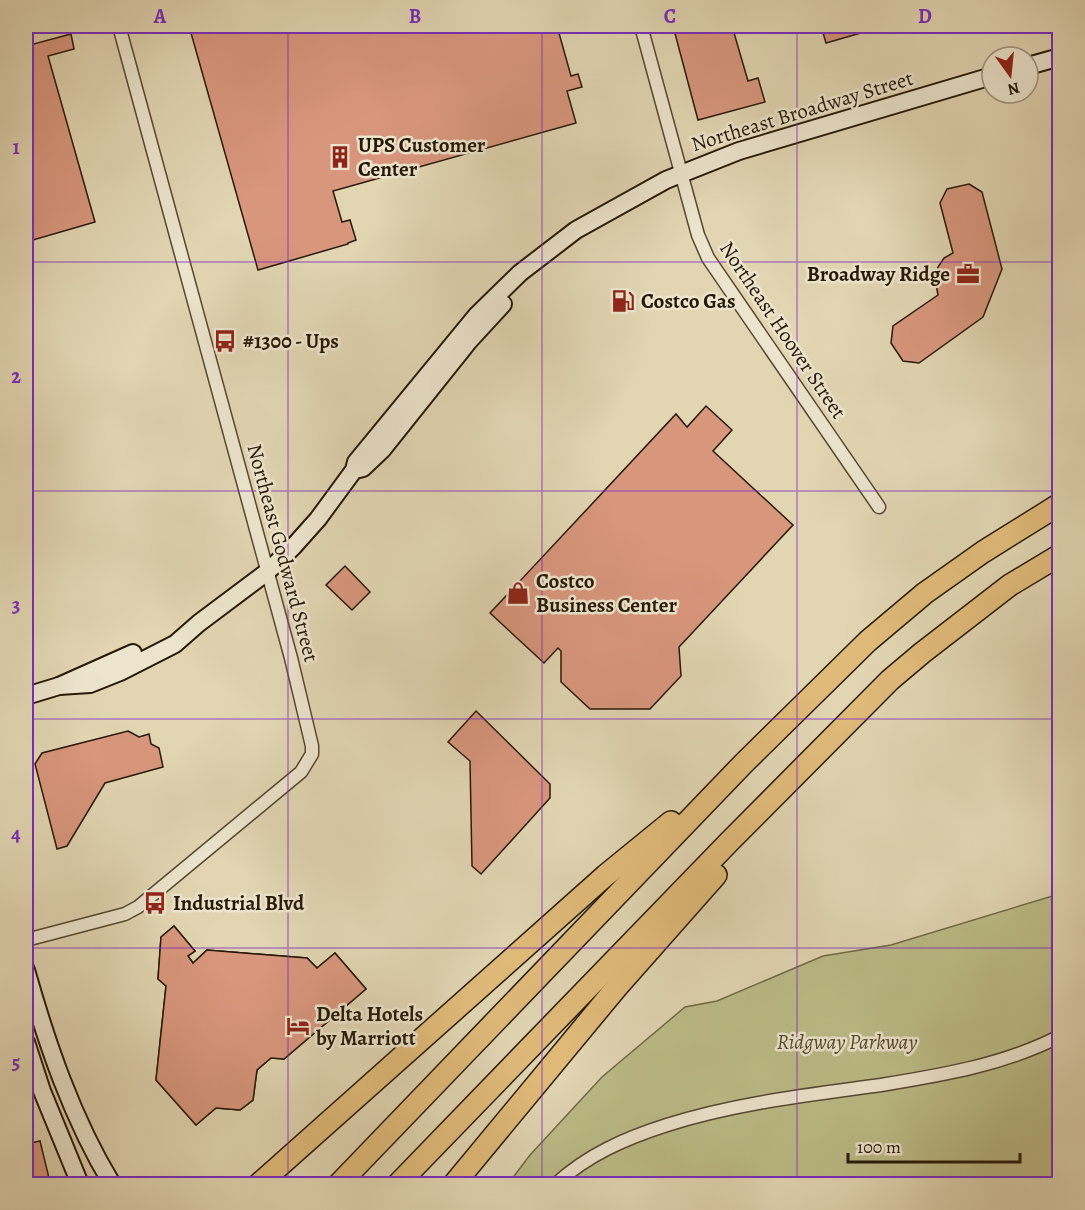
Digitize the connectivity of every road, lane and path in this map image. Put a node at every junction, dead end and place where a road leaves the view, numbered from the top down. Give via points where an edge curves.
1 (119, 26) edge
2 (641, 26) edge
3 (1059, 57) edge
4 (1040, 63) edge
5 (980, 80) edge
6 (681, 173) junction
7 (1059, 504) edge
8 (879, 507) dead end
9 (1059, 555) edge
10 (267, 572) junction
11 (890, 681) junction
12 (26, 696) edge
13 (744, 763) junction
14 (26, 940) edge
15 (26, 970) edge
16 (1059, 1036) edge
17 (26, 1042) edge
18 (80, 1185) edge
19 (112, 1185) edge
20 (259, 1185) edge
21 (339, 1185) edge
22 (398, 1185) edge
23 (454, 1185) edge
24 (556, 1185) edge

1 - 10 street, Northeast Godward Street
2 - 6 street, Northeast Hoover Street
3 - 4 main road
5 - 6 main road, Northeast Broadway Street via 759,144
6 - 8 street, Northeast Hoover Street via 708,258
6 - 10 main road, Northeast Broadway Street via 560,241 520,273 476,316 374,438 318,519
7 - 13 highway via 925,593 868,641
9 - 11 highway via 1010,585
10 - 12 main road, Northeast Broadway Street via 199,623 59,686
10 - 14 street, Northeast Godward Street via 311,735 312,754 308,763 138,907 125,914
11 - 22 highway
11 - 23 highway via 617,987
13 - 20 highway via 606,875
13 - 21 highway
15 - 19 main road via 63,1083
16 - 24 street via 1014,1056 933,1077 728,1107 689,1118 618,1143
17 - 18 main road

